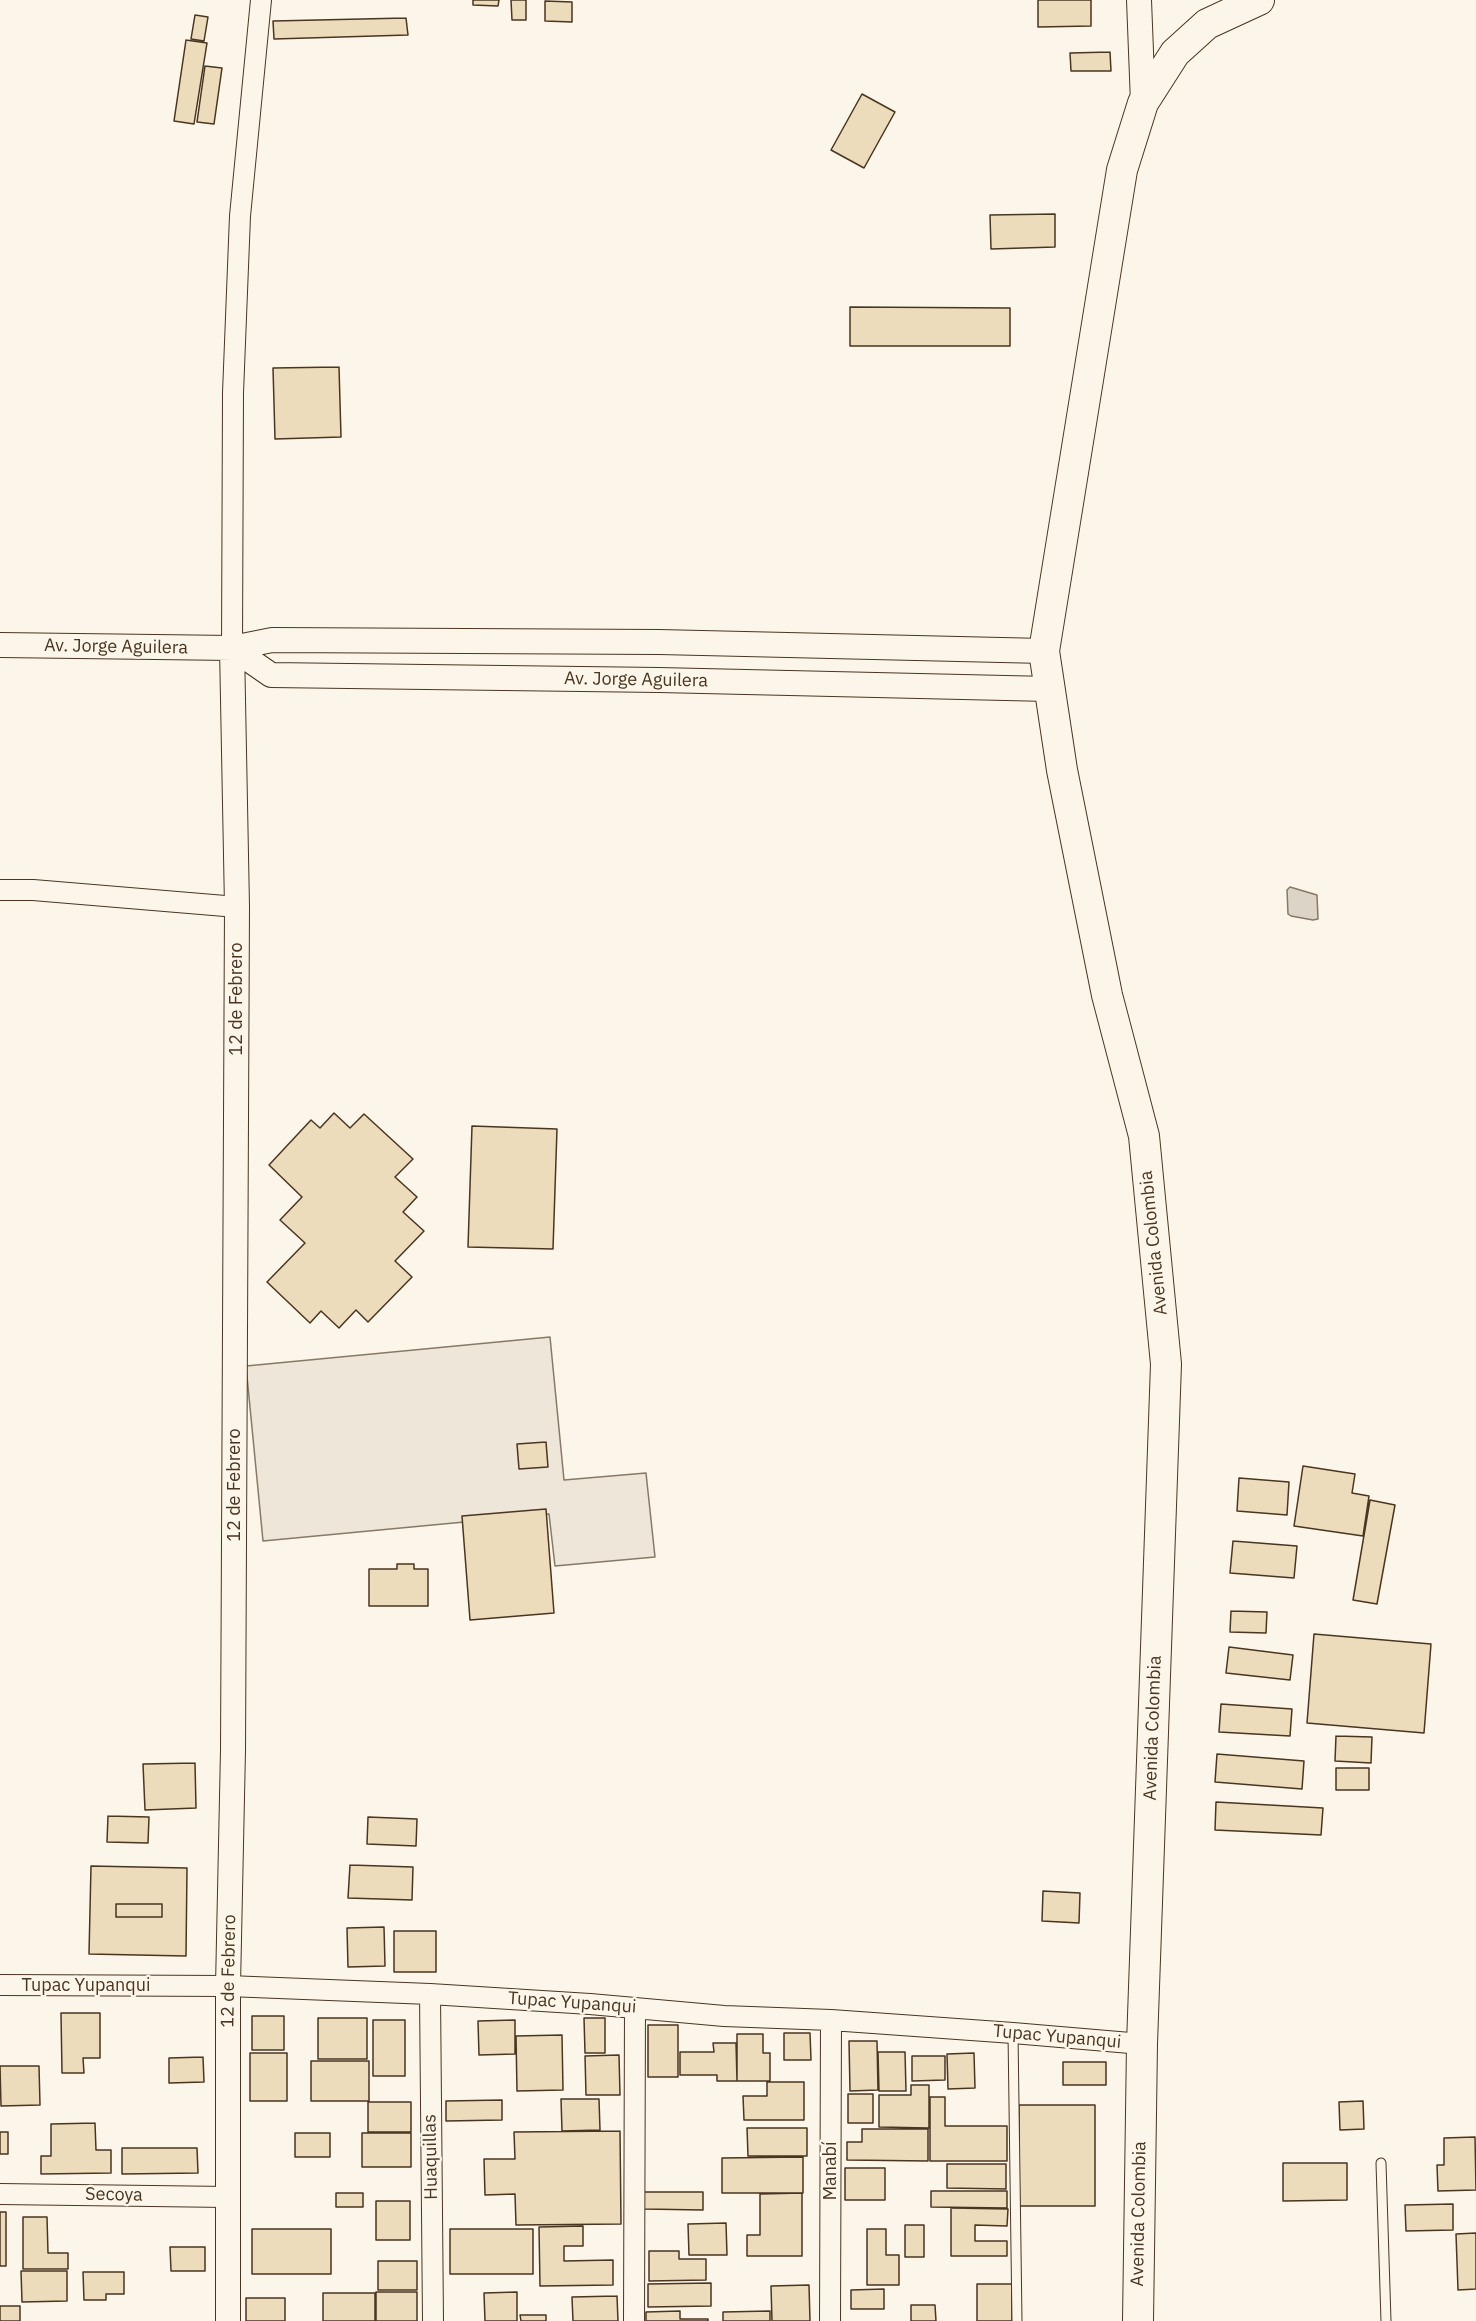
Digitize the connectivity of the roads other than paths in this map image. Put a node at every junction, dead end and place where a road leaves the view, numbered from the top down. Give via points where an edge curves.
1 (261, 0) edge
2 (1139, 0) edge
3 (1259, 0) edge
4 (1143, 102) junction
5 (0, 645) edge
6 (232, 648) junction
7 (1044, 651) junction
8 (1049, 689) junction
9 (0, 890) edge
10 (237, 907) junction
11 (0, 1985) edge
12 (228, 1986) junction
13 (430, 1994) junction
14 (635, 2008) junction
15 (831, 2020) junction
16 (1013, 2033) junction
17 (1142, 2044) junction
18 (1381, 2163) dead end
19 (0, 2194) edge
20 (227, 2197) junction
21 (228, 2321) edge
22 (433, 2321) edge
23 (634, 2321) edge
24 (830, 2321) edge
25 (1017, 2321) edge
26 (1138, 2321) edge
27 (1386, 2321) edge

1 - 6 street via 240,216 232,393
2 - 4 street
3 - 4 main road, Avenida Colombia via 1207,24 1175,53
4 - 7 main road, Avenida Colombia via 1122,170
5 - 6 street, Av. Jorge Aguilera
6 - 7 street, Av. Jorge Aguilera via 295,640 659,642
6 - 8 street, Av. Jorge Aguilera via 271,675
6 - 10 street, 12 de Febrero
7 - 8 main road, Avenida Colombia
8 - 17 main road, Avenida Colombia via 1107,995 1144,1136 1166,1364
9 - 10 street
10 - 12 street, 12 de Febrero via 233,1750
11 - 12 street, Tupac Yupanqui
12 - 13 street, Tupac Yupanqui
12 - 20 street, 12 de Febrero
13 - 14 street, Tupac Yupanqui
13 - 22 street, Huaquillas
14 - 15 street, Tupac Yupanqui
14 - 23 street
15 - 16 street, Tupac Yupanqui
15 - 24 street, Manabí
16 - 17 street, Tupac Yupanqui
16 - 25 lane
17 - 26 main road, Avenida Colombia
18 - 27 lane
19 - 20 street, Secoya
20 - 21 street, 12 de Febrero

